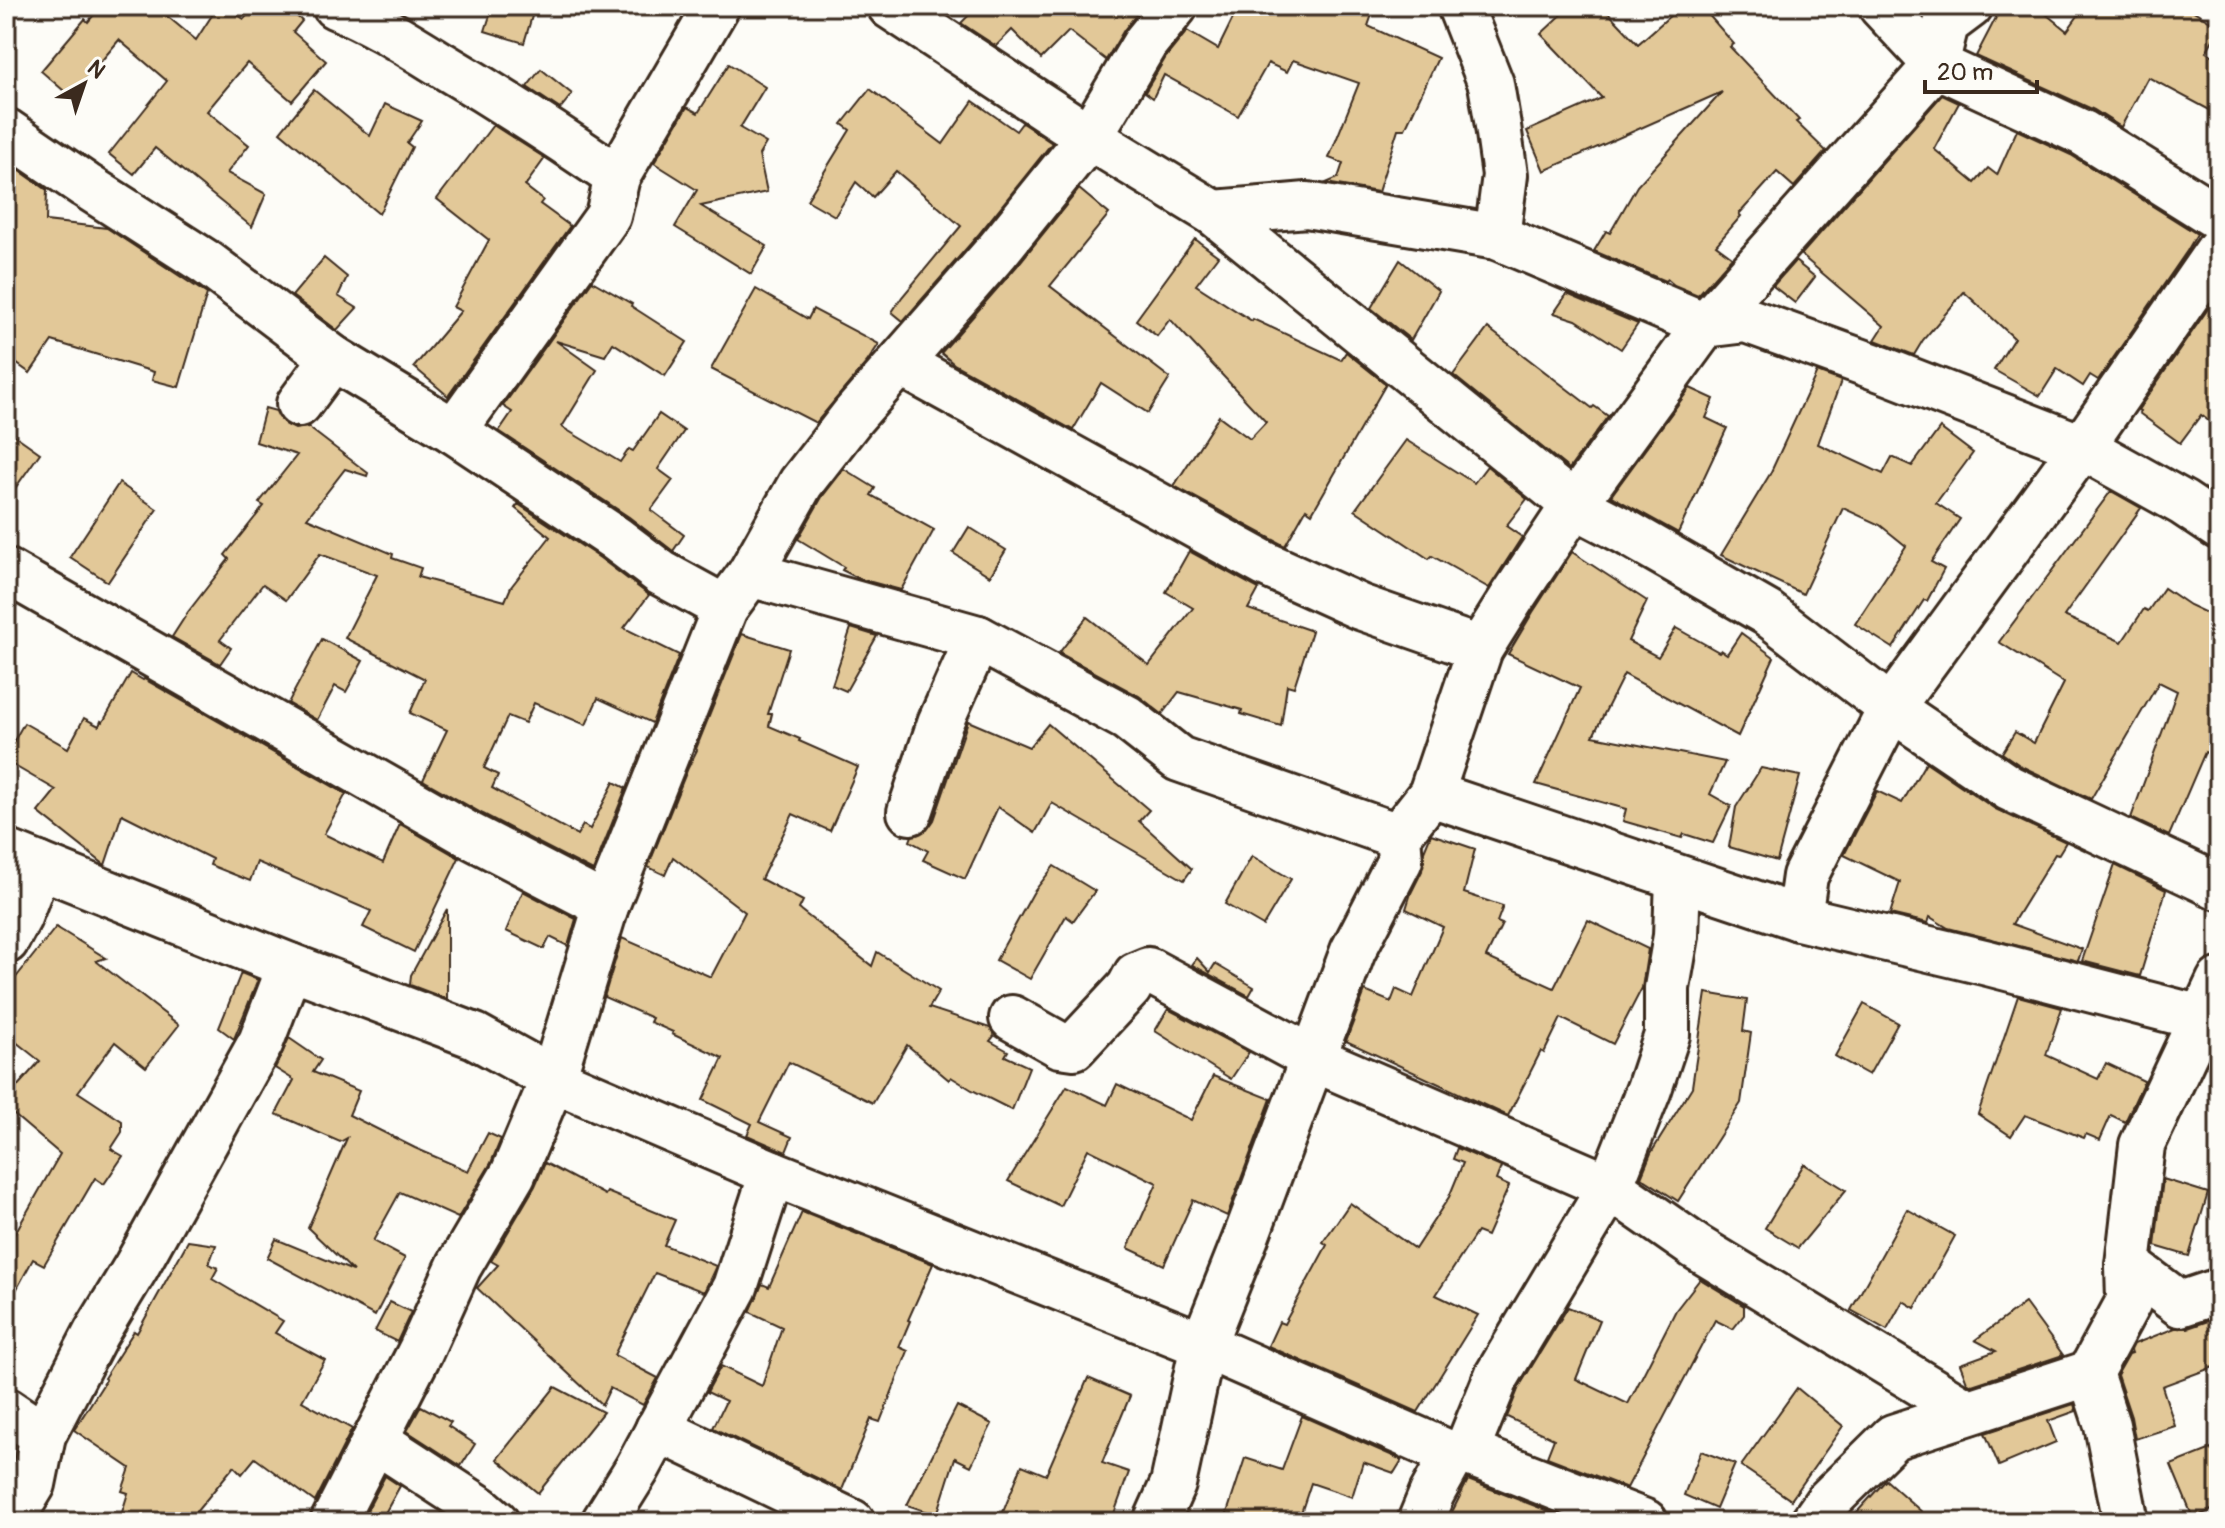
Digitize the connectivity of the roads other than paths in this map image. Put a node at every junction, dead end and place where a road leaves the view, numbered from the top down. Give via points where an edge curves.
1 (335, 6) edge
2 (717, 6) edge
3 (890, 6) edge
4 (1175, 6) edge
5 (1460, 6) edge
6 (1881, 6) edge
7 (1970, 6) edge
8 (1936, 65) junction
9 (6, 131) edge
10 (1089, 137) junction
11 (617, 177) junction
12 (1214, 213) junction
13 (2219, 218) edge
14 (1497, 237) junction
15 (2219, 249) edge
16 (1705, 325) junction
17 (333, 358) junction
18 (900, 363) junction
19 (299, 404) dead end
20 (454, 431) junction
21 (2082, 447) junction
22 (1574, 505) junction
23 (2219, 527) edge
24 (6, 571) edge
25 (738, 591) junction
26 (978, 638) junction
27 (1480, 649) junction
28 (1891, 708) junction
29 (1431, 794) junction
30 (910, 812) dead end
31 (1398, 836) junction
32 (22, 859) edge
33 (1678, 878) junction
34 (2219, 887) edge
35 (606, 906) junction
36 (1799, 918) junction
37 (6, 941) edge
38 (290, 966) junction
39 (2210, 1000) edge
40 (1012, 1018) dead end
41 (1312, 1058) junction
42 (553, 1079) junction
43 (772, 1173) junction
44 (1610, 1187) junction
45 (2128, 1265) junction
46 (2219, 1291) edge
47 (1203, 1345) junction
48 (2090, 1373) junction
49 (6, 1410) edge
50 (1968, 1412) junction
51 (658, 1429) junction
52 (43, 1435) junction
53 (375, 1440) junction
54 (1459, 1454) junction
55 (10, 1522) edge
56 (333, 1522) edge
57 (496, 1522) edge
58 (604, 1522) edge
59 (852, 1522) edge
60 (1156, 1522) edge
61 (1420, 1522) edge
62 (1645, 1522) edge
63 (1813, 1522) edge
64 (2126, 1522) edge

1 - 11 street via 450,69
2 - 11 street
3 - 10 street
4 - 10 street via 1145,43
5 - 14 street via 1491,84 1496,112 1505,175
6 - 8 street
7 - 8 street via 1946,24
8 - 13 street via 2083,133
8 - 16 street
9 - 17 street via 207,263
10 - 12 street
10 - 18 street
11 - 20 street via 608,216
12 - 14 street via 1307,205
12 - 22 street
14 - 16 street
15 - 21 street
16 - 21 street via 1746,320
16 - 22 street
17 - 19 street
17 - 20 street
18 - 25 street via 801,483
18 - 27 street via 1265,564 1360,607
20 - 25 street via 661,573
21 - 23 street
21 - 28 street
22 - 27 street
22 - 28 street via 1767,613
24 - 35 street via 471,836
25 - 26 street
25 - 35 street
26 - 30 street via 940,723
26 - 31 street via 1127,718 1179,759
27 - 29 street
28 - 34 street via 2009,788
28 - 36 street via 1805,876
29 - 31 street
29 - 33 street
31 - 41 street via 1400,860 1353,951
32 - 37 street via 19,917
32 - 38 street
33 - 36 street
33 - 44 street via 1667,1035
35 - 42 street
36 - 39 street via 1988,963
38 - 42 street via 475,1036
38 - 52 street via 261,1042
39 - 45 street via 2142,1145
40 - 41 street via 1060,1045 1074,1047 1136,975 1148,970
41 - 44 street
41 - 47 street
42 - 43 street
42 - 53 street via 513,1174 459,1266
43 - 47 street
43 - 51 street via 735,1287
44 - 50 street via 1696,1247
44 - 54 street via 1497,1376
45 - 46 street via 2180,1304
45 - 48 street via 2129,1301
47 - 54 street
47 - 60 street via 1173,1484
48 - 50 street
48 - 64 street via 2107,1425
49 - 52 street
50 - 63 street via 1893,1437
51 - 58 street
51 - 59 street
52 - 55 street via 33,1484
53 - 56 street
53 - 57 street
54 - 61 street via 1432,1493
54 - 62 street

